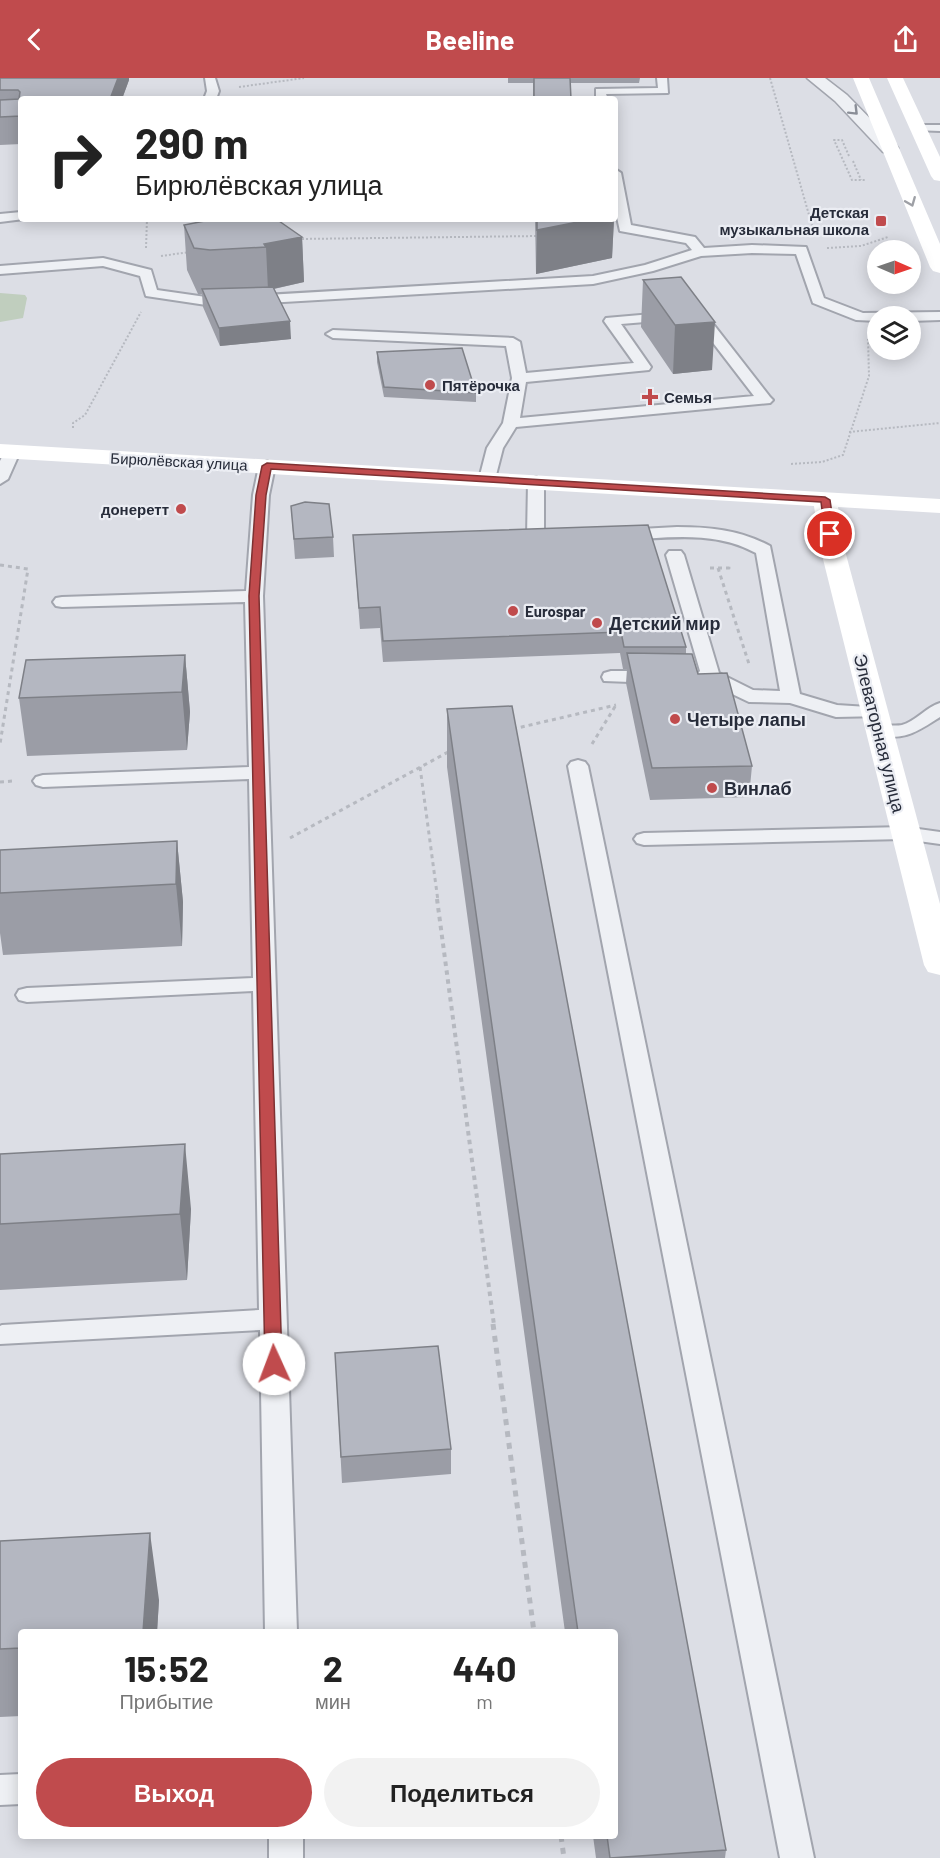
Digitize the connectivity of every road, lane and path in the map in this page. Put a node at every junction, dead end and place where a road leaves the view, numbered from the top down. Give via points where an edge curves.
1 (210, 78) edge
2 (304, 78) edge
3 (662, 78) edge
4 (815, 78) edge
5 (861, 78) edge
6 (899, 82) edge
7 (211, 95) edge
8 (601, 96) edge
9 (918, 128) junction
10 (940, 128) edge
11 (889, 148) junction
12 (849, 156) dead end
13 (853, 161) dead end
14 (940, 176) edge
15 (618, 205) edge
16 (18, 216) edge
17 (0, 218) edge
18 (547, 236) dead end
19 (888, 237) dead end
20 (297, 239) edge
21 (801, 250) junction
22 (192, 252) edge
23 (700, 252) junction
24 (157, 256) dead end
25 (940, 267) edge
26 (0, 270) edge
27 (151, 293) junction
28 (940, 316) edge
29 (333, 334) dead end
30 (519, 378) junction
31 (85, 415) dead end
32 (512, 423) junction
33 (940, 423) edge
34 (849, 432) dead end
35 (6, 452) edge
36 (267, 466) junction
37 (0, 478) edge
38 (487, 479) junction
39 (536, 482) junction
40 (825, 500) junction
41 (932, 505) edge
42 (603, 535) edge
43 (580, 536) edge
44 (675, 555) dead end
45 (0, 565) edge
46 (718, 568) dead end
47 (254, 596) junction
48 (62, 602) dead end
49 (711, 676) junction
50 (611, 677) joint
51 (760, 696) junction
52 (791, 697) junction
53 (616, 705) junction
54 (940, 709) edge
55 (877, 721) junction
56 (504, 731) edge
57 (0, 744) edge
58 (451, 750) edge
59 (578, 766) joint
60 (420, 767) junction
61 (258, 773) junction
62 (44, 781) dead end
63 (904, 833) junction
64 (940, 838) edge
65 (644, 839) dead end
66 (261, 854) junction
67 (940, 965) edge
68 (264, 984) junction
69 (27, 995) dead end
70 (273, 1319) junction
71 (2, 1335) dead end
72 (280, 1629) edge
73 (534, 1629) edge
74 (18, 1789) edge
75 (0, 1791) edge
76 (286, 1839) edge
77 (561, 1839) edge
78 (286, 1858) edge
79 (564, 1858) edge
80 (797, 1858) edge

1 - 7 lane
2 - 7 path
3 - 8 lane via 664,91 600,90
4 -> 11 street via 856,112
5 - 11 street
6 - 9 street
9 - 10 lane
9 - 14 street
11 -> 25 street
12 - 13 path via 842,140 834,140 852,180 863,180
15 - 23 lane via 620,227 690,240
16 - 17 lane
18 - 20 path
19 - 21 path via 861,246
21 - 23 lane
21 - 28 lane via 818,300 861,316
22 - 24 path
23 - 27 lane via 593,280 213,302
26 - 27 lane via 103,262 146,273
27 - 31 path
29 - 30 lane via 513,342
30 - 32 lane
30 - 32 lane via 644,368 611,321 698,314 765,400
32 - 38 lane via 495,448
33 - 34 path
35 - 36 street, Бирюлёвская улица
35 - 37 lane
36 - 38 street, Бирюлёвская улица
36 - 47 lane via 261,495
38 - 39 street, Бирюлёвская улица
39 - 40 street, Бирюлёвская улица
39 - 43 lane via 535,537
40 - 41 street, Бирюлёвская улица
40 - 55 street, Элеваторная улица via 832,547
42 - 52 lane via 716,533 740,537 764,550
44 - 49 lane
45 - 57 path via 28,569
46 - 51 path
47 - 48 lane
47 - 61 lane
49 - 50 lane
49 - 51 lane via 749,696
50 - 53 path
51 - 52 lane
52 - 55 lane
53 - 56 path
53 - 59 path
54 - 55 lane via 906,731
55 - 63 street, Элеваторная улица
58 - 60 path
59 - 80 lane
60 - 66 path
60 - 73 path
61 - 62 lane
61 - 66 lane
63 - 64 lane
63 - 65 lane
63 - 67 street, Элеваторная улица
66 - 68 lane
68 - 69 lane
68 - 70 lane
70 - 71 lane
70 - 72 lane
74 - 75 lane
76 - 78 lane
77 - 79 path

